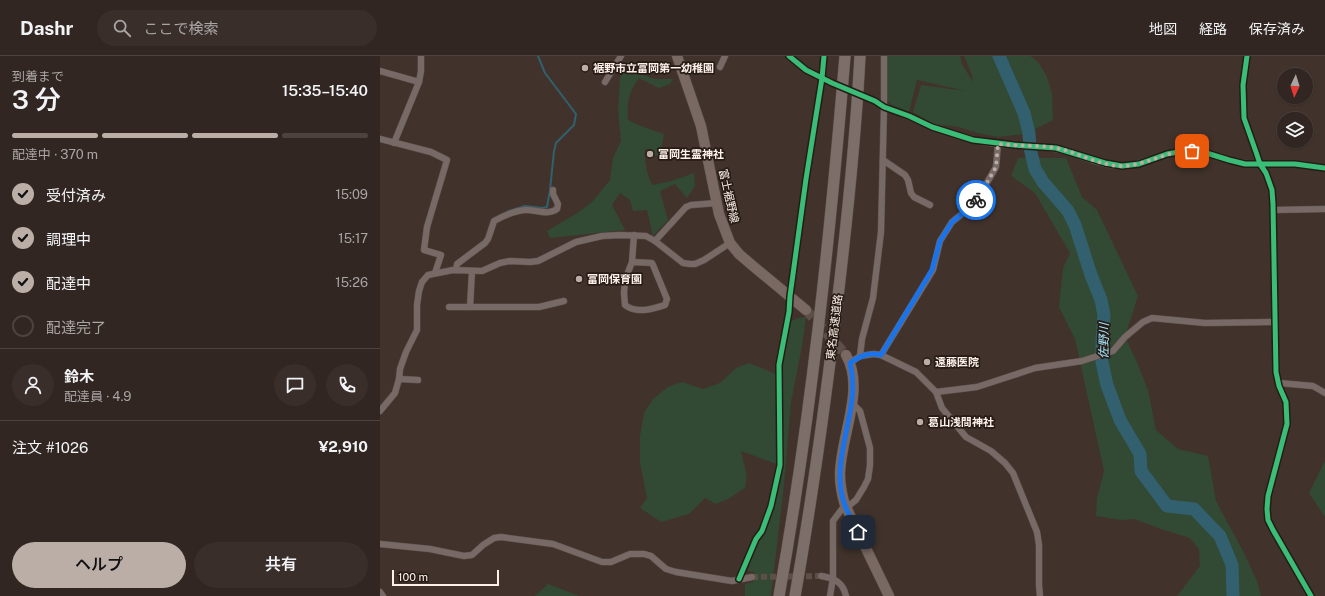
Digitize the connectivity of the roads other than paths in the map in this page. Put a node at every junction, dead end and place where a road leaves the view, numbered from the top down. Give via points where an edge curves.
1 (421, 56) edge
2 (621, 56) edge
3 (677, 56) edge
4 (725, 56) edge
5 (788, 56) edge
6 (824, 56) edge
7 (844, 56) edge
8 (860, 56) edge
9 (884, 56) edge
10 (1247, 56) edge
11 (720, 68) dead end
12 (380, 71) edge
13 (822, 78) junction
14 (419, 82) junction
15 (605, 82) dead end
16 (832, 83) tunnel mouth
17 (875, 101) tunnel mouth
18 (884, 107) junction
19 (380, 139) edge
20 (394, 143) junction
21 (998, 144) junction
22 (883, 160) junction
23 (1260, 164) junction
24 (1325, 168) edge
25 (552, 190) dead end
26 (717, 203) junction
27 (930, 205) dead end
28 (1325, 209) edge
29 (1274, 210) junction
30 (634, 236) junction
31 (655, 241) junction
32 (730, 243) junction
33 (632, 262) junction
34 (456, 270) junction
35 (472, 271) junction
36 (435, 273) junction
37 (790, 296) junction
38 (564, 301) dead end
39 (449, 307) dead end
40 (470, 307) junction
41 (806, 310) tunnel mouth
42 (1275, 322) junction
43 (881, 355) junction
44 (860, 356) junction
45 (848, 359) joint
46 (399, 379) junction
47 (418, 380) dead end
48 (1279, 383) junction
49 (936, 392) junction
50 (1325, 393) edge
51 (852, 403) junction
52 (380, 411) edge
53 (845, 507) junction
54 (380, 544) edge
55 (821, 576) tunnel mouth
56 (752, 577) tunnel mouth
57 (833, 578) junction
58 (740, 579) junction
59 (380, 592) edge
60 (383, 596) edge
61 (779, 596) edge
62 (795, 596) edge
63 (830, 596) edge
64 (846, 596) edge
65 (889, 596) edge
66 (1040, 596) edge
67 (1311, 596) edge

1 - 14 street
2 - 15 street
3 - 26 main road, 富士裾野線 via 701,126
4 - 11 street
5 - 13 street
6 - 13 street
7 - 61 highway, 東名高速道路 via 837,154 818,336 788,550
8 - 62 highway, 東名高速道路 via 850,180 826,398
9 - 18 street
10 - 23 street via 1243,84 1244,118
12 - 14 street
13 - 16 street
13 - 37 street
14 - 20 street
17 - 18 street
18 - 21 street via 932,127 973,140
18 - 22 street
19 - 20 street
20 - 36 street via 431,152 447,160 427,227 424,250 441,255
21 - 23 street via 1056,148 1122,166 1139,164 1184,151 1200,151 1245,164
21 - 43 street via 996,167 981,193 968,209 952,222 940,241 932,270
22 - 27 street via 905,175 914,197
22 - 44 street via 881,232 873,298
23 - 24 street via 1296,164
23 - 29 street via 1272,190
25 - 34 street via 558,204 557,210 523,210 494,221 487,240 457,264
26 - 31 street via 686,207
26 - 32 main road, 富士裾野線
28 - 29 street
29 - 42 street
30 - 31 street via 646,236
30 - 33 street
30 - 35 street via 584,239 538,261 510,261 482,271
31 - 32 street via 683,263 690,264 704,260
32 - 37 main road, 富士裾野線 via 752,266
33 - 33 street via 625,280 625,305 630,309 651,310 665,305 666,298 652,263
34 - 35 street
34 - 36 street
35 - 40 street
36 - 46 street via 428,275 420,287 417,330 406,352
37 - 41 main road, 富士裾野線
37 - 58 street via 779,365 780,465 771,506
38 - 40 street via 540,307
39 - 40 street
42 - 48 street via 1276,372
42 - 49 street via 1205,324 1152,318 1125,337 1113,351 1082,361 1035,368 977,386
43 - 44 street
43 - 49 street via 916,372
44 - 45 street
45 - 51 main road via 853,375
46 - 47 street
46 - 52 street via 395,393
48 - 50 street via 1313,386
48 - 67 street via 1286,402 1287,424 1268,496 1267,509 1272,530
49 - 66 street via 942,408 966,437 991,451 1013,473 1037,532
51 - 53 main road via 842,450 840,475
51 - 53 street via 860,411 870,448 870,465 864,487 856,500
53 - 57 street via 833,521
53 - 65 main road
54 - 58 street via 430,549 464,556 472,555 483,545 501,536 553,544 602,562 611,562 630,554 644,554 651,556 666,569 676,572 732,581
55 - 57 street
56 - 58 street
57 - 63 street
57 - 64 street via 840,584
59 - 60 street

